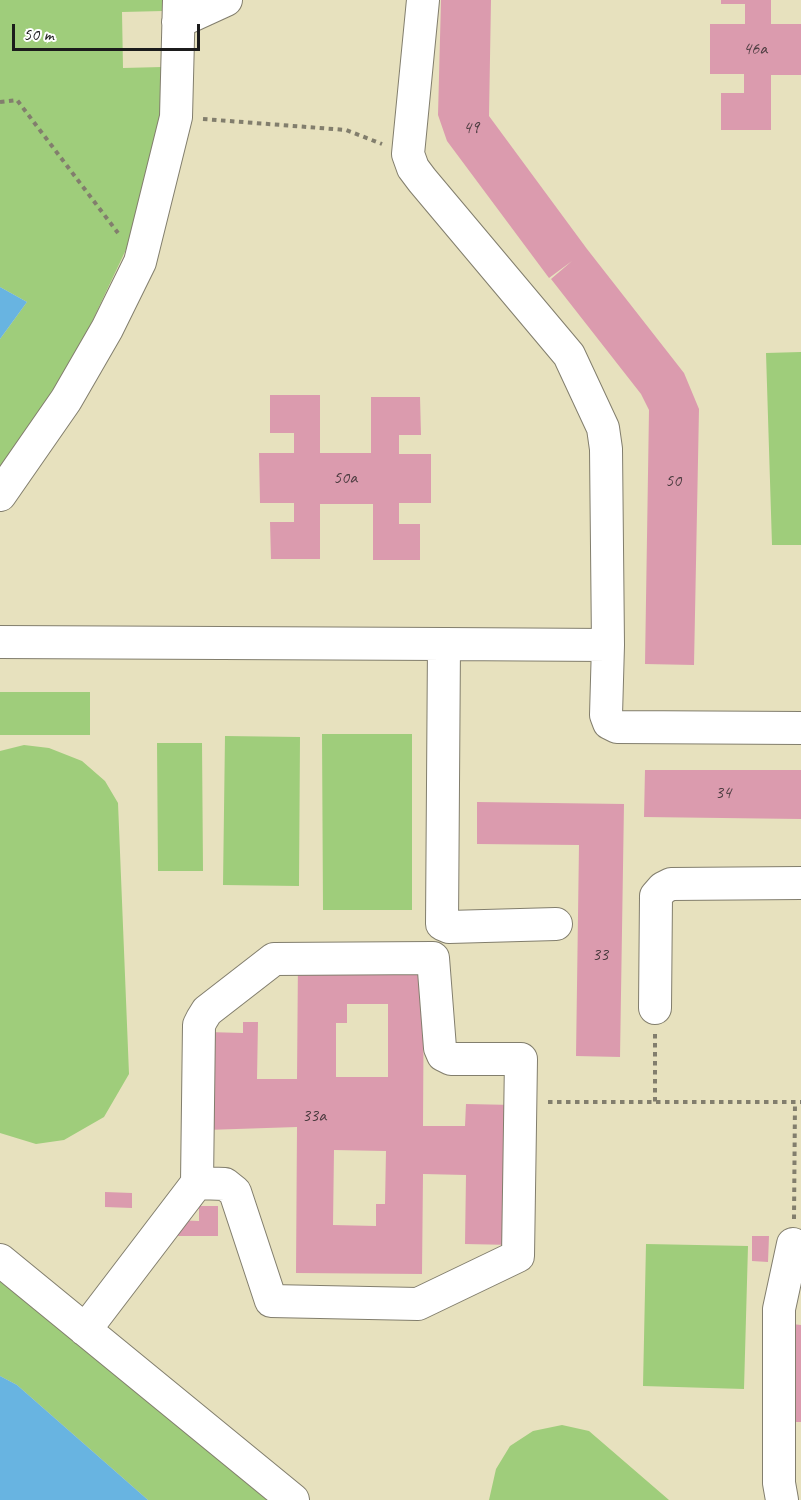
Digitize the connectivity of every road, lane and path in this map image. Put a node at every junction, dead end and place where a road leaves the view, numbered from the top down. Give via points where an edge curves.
1 (226, 0) edge
2 (423, 0) edge
3 (178, 11) edge
4 (0, 102) edge
5 (176, 117) junction
6 (408, 154) junction
7 (140, 262) junction
8 (0, 495) edge
9 (0, 642) edge
10 (444, 644) junction
11 (608, 645) junction
12 (801, 728) edge
13 (801, 883) edge
14 (556, 924) dead end
15 (655, 1008) joint
16 (521, 1102) junction
17 (655, 1102) junction
18 (795, 1102) junction
19 (801, 1102) edge
20 (197, 1183) junction
21 (793, 1244) joint
22 (0, 1260) edge
23 (85, 1329) junction
24 (293, 1500) edge
25 (782, 1500) edge

1 - 3 street
2 - 6 street
3 - 5 street
4 - 7 path via 17,100
5 - 6 path via 346,130
5 - 7 street
6 - 11 street via 422,180 568,355 603,428
7 - 8 street via 66,400
9 - 10 street
10 - 11 street
10 - 14 street via 441,924
11 - 12 street via 606,715 609,723 617,727
13 - 15 street via 671,884 663,888 656,896
15 - 17 path
16 - 17 path
16 - 20 street via 518,1256 418,1304 271,1301 235,1192 225,1184
16 - 20 street via 521,1059 451,1059 443,1055 433,958 279,957 207,1011 199,1025
17 - 18 path
18 - 19 path
18 - 21 path
20 - 23 street
21 - 25 street via 779,1310 778,1483
22 - 23 street
23 - 24 street

